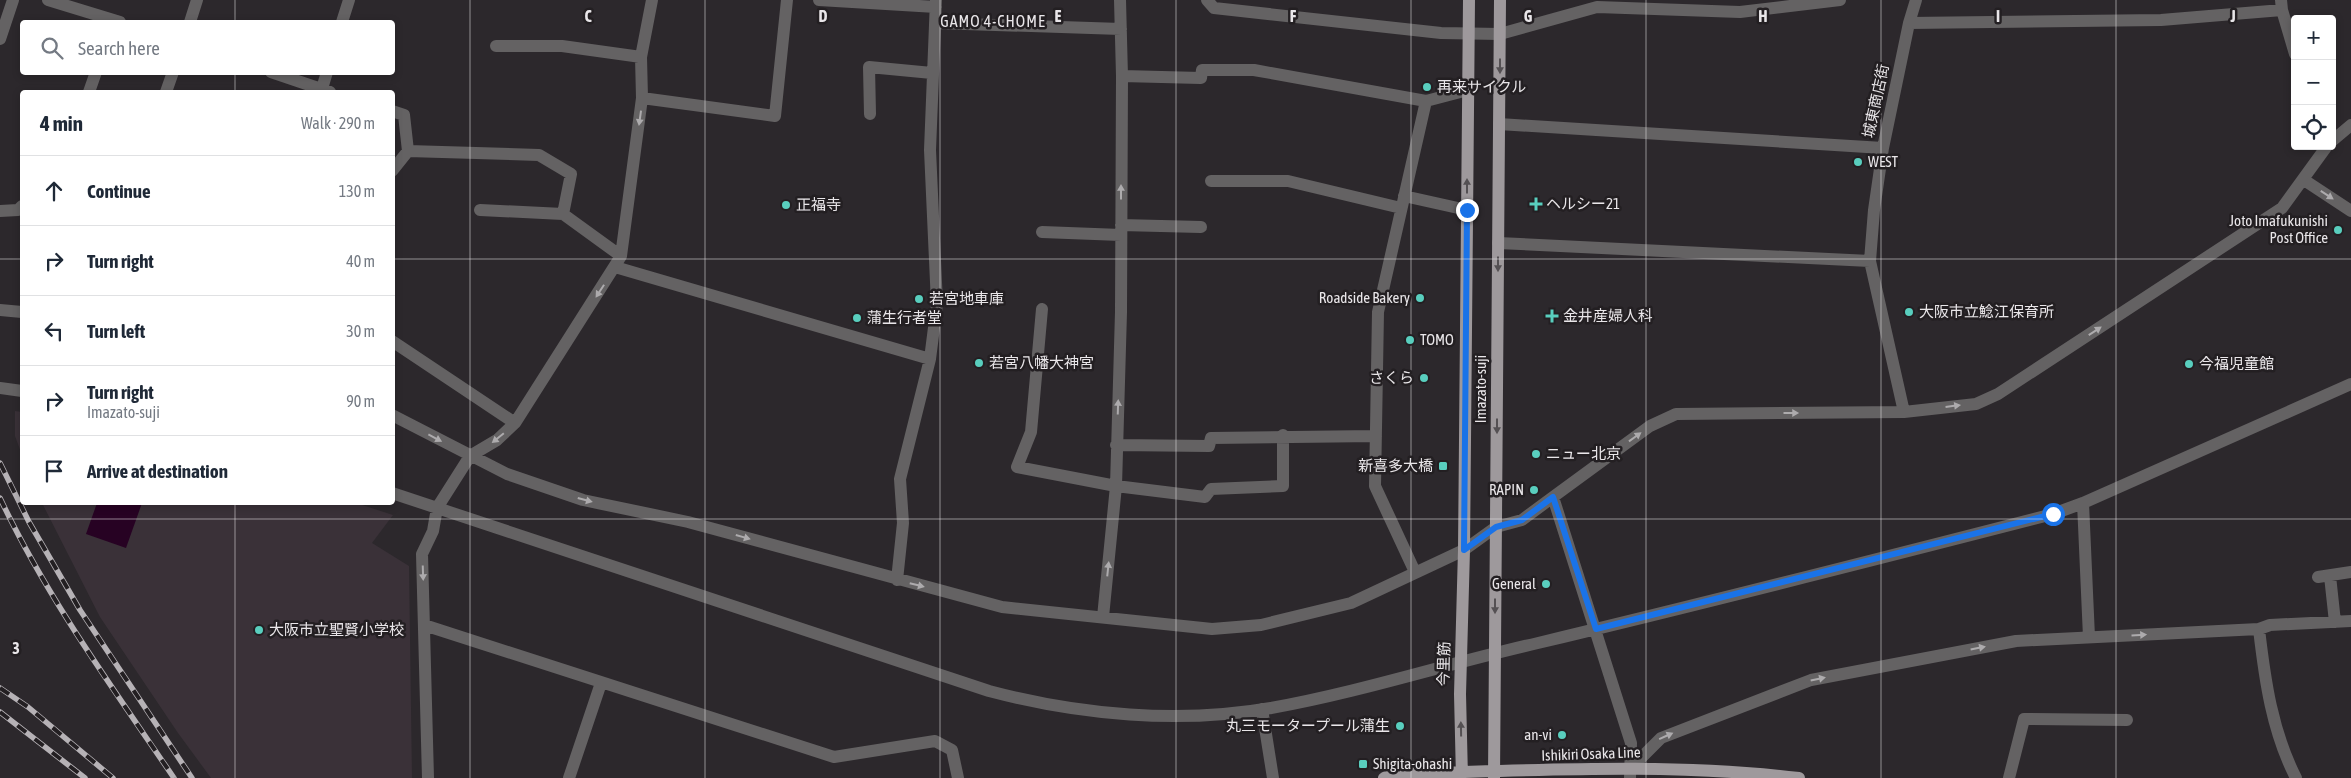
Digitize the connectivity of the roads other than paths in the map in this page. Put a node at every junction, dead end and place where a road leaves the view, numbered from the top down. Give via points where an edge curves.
1 (13, 0) edge
2 (48, 0) edge
3 (197, 0) edge
4 (349, 0) edge
5 (652, 0) edge
6 (787, 0) edge
7 (819, 0) edge
8 (1120, 0) edge
9 (1207, 0) edge
10 (1469, 0) edge
11 (1500, 0) edge
12 (1840, 0) edge
13 (1916, 0) edge
14 (936, 3) edge
15 (1680, 5) edge
16 (2282, 5) edge
17 (109, 20) edge
18 (191, 20) edge
19 (343, 20) edge
20 (3, 22) edge
21 (935, 23) junction
22 (1909, 23) junction
23 (1121, 29) junction
24 (1467, 33) junction
25 (1500, 34) junction
26 (0, 39) edge
27 (2291, 39) edge
28 (496, 46) dead end
29 (641, 57) junction
30 (932, 73) junction
31 (95, 75) edge
32 (172, 75) edge
33 (279, 75) edge
34 (328, 75) edge
35 (1122, 76) junction
36 (90, 90) edge
37 (167, 90) edge
38 (320, 90) edge
39 (325, 90) edge
40 (1468, 90) junction
41 (642, 98) junction
42 (1426, 101) junction
43 (395, 113) edge
44 (870, 114) dead end
45 (1499, 124) junction
46 (2351, 125) edge
47 (2336, 138) edge
48 (1883, 148) junction
49 (2323, 150) edge
50 (408, 151) junction
51 (395, 167) edge
52 (2304, 180) junction
53 (1211, 181) dead end
54 (1403, 202) junction
55 (20, 208) edge
56 (0, 210) edge
57 (480, 210) dead end
58 (1467, 210) junction
59 (2351, 211) edge
60 (563, 214) junction
61 (1201, 226) dead end
62 (1122, 230) junction
63 (1042, 232) dead end
64 (1498, 243) junction
65 (618, 261) junction
66 (1870, 261) junction
67 (1042, 309) dead end
68 (0, 310) edge
69 (20, 312) edge
70 (395, 343) edge
71 (930, 359) junction
72 (2351, 384) edge
73 (0, 388) edge
74 (20, 391) edge
75 (1904, 412) junction
76 (395, 417) edge
77 (515, 423) junction
78 (1283, 436) junction
79 (1376, 436) junction
80 (1116, 445) junction
81 (470, 456) junction
82 (1116, 486) junction
83 (395, 494) edge
84 (1553, 497) junction
85 (2083, 503) junction
86 (437, 508) junction
87 (1496, 527) junction
88 (1464, 550) junction
89 (1415, 572) junction
90 (2351, 572) edge
91 (897, 580) junction
92 (1103, 617) junction
93 (2351, 621) edge
94 (2334, 622) junction
95 (424, 625) junction
96 (1596, 629) junction
97 (2259, 629) junction
98 (2088, 636) junction
99 (1495, 654) junction
100 (1461, 662) junction
101 (601, 683) junction
102 (1262, 709) junction
103 (2127, 720) dead end
104 (1630, 773) edge
105 (1461, 775) edge
106 (1494, 775) edge
107 (428, 778) edge
108 (569, 778) edge
109 (958, 778) edge
110 (1273, 778) edge
111 (1384, 778) edge
112 (1800, 778) edge
113 (2009, 778) edge
114 (2296, 778) edge

1 - 20 street
2 - 17 street
3 - 18 street
4 - 19 street
5 - 29 street
6 - 41 street via 775,116
7 - 14 street
8 - 23 street
9 - 24 street via 1214,8
10 - 24 main road, Imazato-suji
11 - 25 main road, Imazato-suji
12 - 15 street via 1740,12
13 - 22 street, 城東商店街
14 - 21 street
15 - 25 street via 1597,7
16 - 22 street via 2161,20
16 - 27 street
20 - 26 street
21 - 23 street
21 - 30 street
22 - 48 street, 城東商店街
23 - 35 street
24 - 25 street
24 - 40 main road, Imazato-suji
25 -> 45 main road, Imazato-suji
28 - 29 street via 562,46
29 - 41 street
30 - 44 street via 869,67
30 - 71 street via 930,150 937,304
31 - 36 street
32 - 37 street
33 - 38 street
34 - 39 street
35 - 42 street via 1201,78 1202,70 1254,70
62 -> 35 street
40 - 42 street
58 -> 40 main road, Imazato-suji
41 -> 65 street
42 - 54 street
43 - 50 street via 404,115
45 - 48 street
45 - 64 main road, Imazato-suji
46 - 47 street
48 - 66 street, 城東商店街
49 - 52 street
50 - 51 street
50 - 60 street via 538,154 571,174
52 -> 59 street
75 -> 52 street via 1976,404 1998,394 2282,208
53 - 54 street via 1288,181
54 - 58 street
54 - 79 street via 1378,312
55 - 56 street
57 - 60 street
58 - 88 main road, Imazato-suji
60 - 65 street
61 - 62 street
62 - 63 street
80 -> 62 street
64 - 66 street
64 -> 87 main road, Imazato-suji
65 - 71 street
65 -> 77 street
66 - 75 street, 城東商店街
67 - 82 street via 1031,432 1017,467
68 - 69 street
70 - 77 street
71 - 91 street via 900,478 904,523
72 - 85 street
73 - 74 street
84 -> 75 street via 1650,426 1676,414
76 -> 81 street
77 -> 81 street via 497,440
78 - 79 street
78 - 80 street via 1211,438 1209,446
78 - 82 street via 1283,486 1211,489 1205,497
79 - 89 street via 1375,486
80 - 82 street
81 - 86 street
81 -> 91 street via 507,474 583,500 688,522
92 -> 82 street
83 - 86 street
84 - 87 street via 1522,520
84 - 96 street
85 - 96 street via 2053,514
85 - 98 street
86 -> 95 street via 433,532 422,554
86 - 102 street via 1008,696 1059,706 1141,714
87 - 88 street
87 -> 99 main road, Imazato-suji
88 - 89 street
88 - 100 main road, 今里筋
89 - 92 street via 1352,603 1261,625 1212,629
90 - 94 street via 2324,577
91 -> 92 street via 1002,607
93 - 94 street
94 - 97 street via 2270,625
95 - 101 street
95 - 107 street
96 - 99 street
96 - 104 street via 1631,743
98 -> 97 street
97 - 114 street via 2268,699 2284,752
104 -> 98 street via 1661,738 1811,680 2016,641
99 - 100 street
99 - 106 main road, Imazato-suji
100 - 102 street
105 -> 100 main road, 今里筋
101 - 108 street
101 - 109 street via 834,757 935,741 952,750
102 - 110 street
103 - 113 street via 2024,719
104 - 106 main road, Ishikiri Osaka Line
104 - 112 main road, Ishikiri Osaka Line via 1697,769
105 - 106 main road, Ishikiri Osaka Line
105 - 111 main road, Ishikiri Osaka Line via 1392,774

